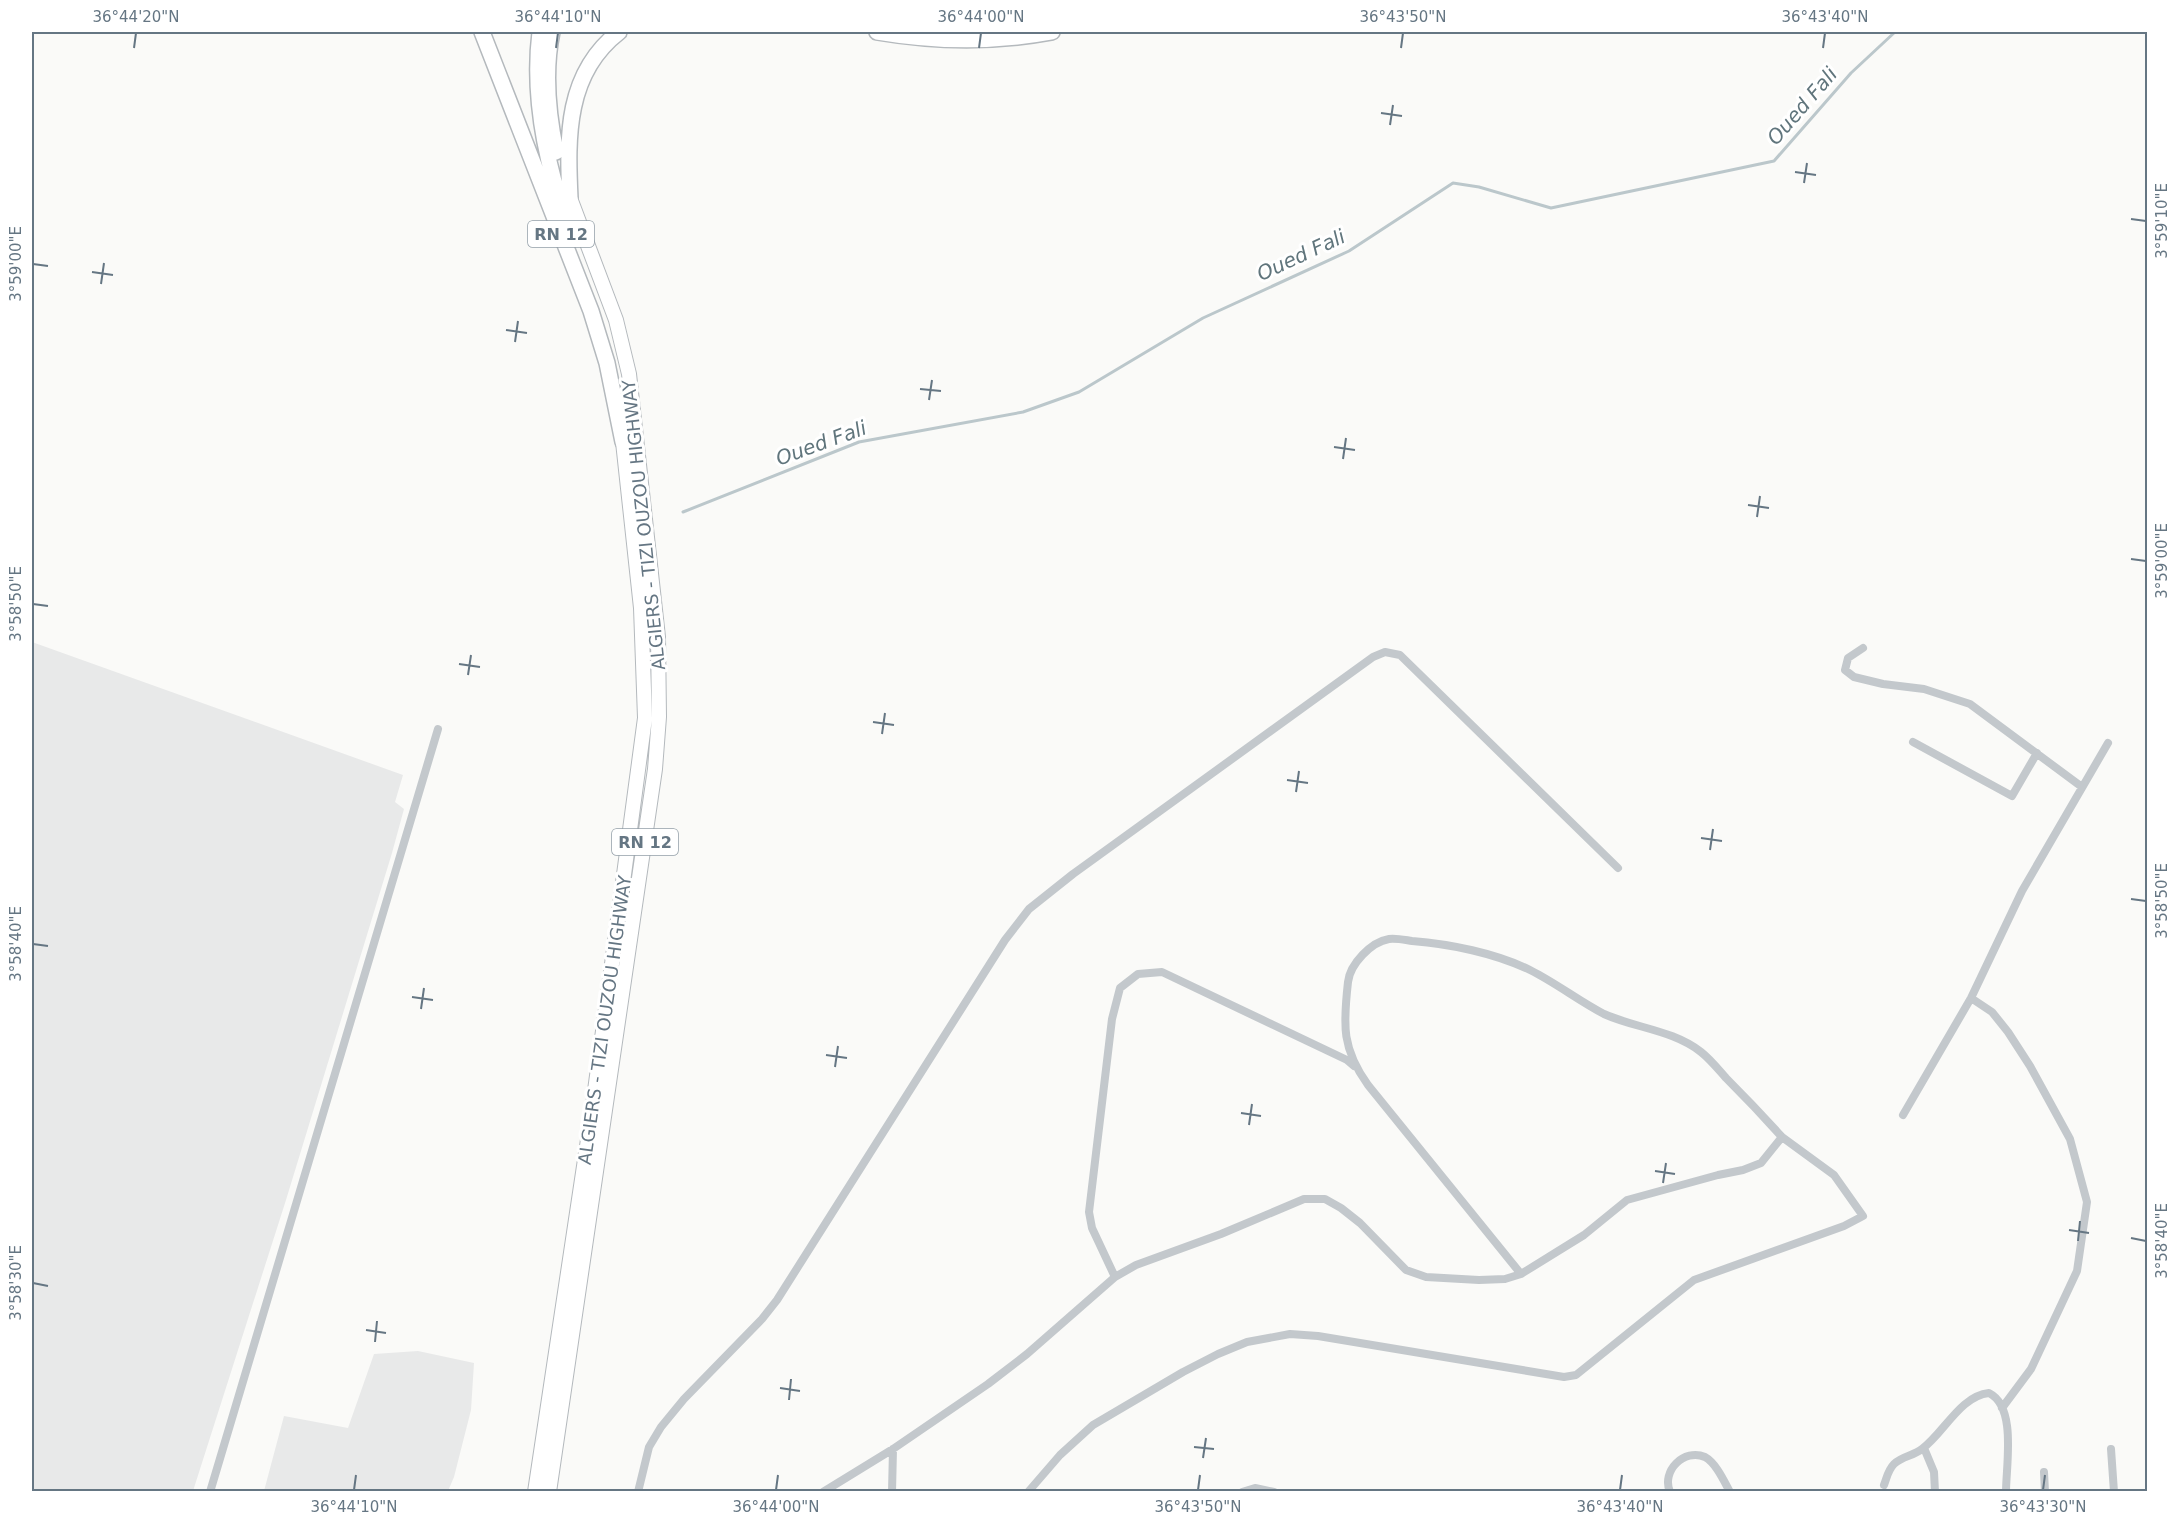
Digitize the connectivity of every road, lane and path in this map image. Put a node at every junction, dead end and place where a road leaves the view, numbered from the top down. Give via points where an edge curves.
1 (482, 32) edge
2 (540, 32) edge
3 (552, 32) edge
4 (619, 32) edge
5 (877, 32) edge
6 (1052, 32) edge
7 (570, 198) junction
8 (616, 403) junction
9 (624, 442) joint
10 (1863, 648) dead end
11 (438, 729) dead end
12 (1913, 742) dead end
13 (2108, 743) dead end
14 (2037, 753) junction
15 (2082, 787) junction
16 (1618, 868) dead end
17 (1971, 998) junction
18 (1354, 1066) junction
19 (1903, 1115) dead end
20 (1782, 1137) junction
21 (1521, 1274) junction
22 (1115, 1277) junction
23 (2002, 1408) junction
24 (1924, 1448) junction
25 (893, 1449) junction
26 (2111, 1449) dead end
27 (2044, 1472) dead end
28 (1884, 1485) dead end
29 (210, 1491) edge
30 (535, 1491) edge
31 (549, 1491) edge
32 (638, 1491) edge
33 (823, 1491) edge
34 (891, 1491) edge
35 (1028, 1491) edge
36 (1242, 1491) edge
37 (1274, 1491) edge
38 (1670, 1491) edge
39 (1730, 1491) edge
40 (1935, 1491) edge
41 (2006, 1491) edge
42 (2044, 1491) edge
43 (2114, 1491) edge

1 - 8 highway, ALGIERS - TIZI OUZOU HIGHWAY / RN 12 via 591,311
2 - 8 highway via 538,82 543,137 560,202 605,334 617,383
3 - 7 highway, ALGIERS - TIZI OUZOU HIGHWAY / RN 12 via 548,69 551,122
4 - 7 highway via 589,64 576,96 570,136
5 - 6 highway via 974,41
7 - 31 highway, ALGIERS - TIZI OUZOU HIGHWAY / RN 12 via 616,320 629,374 658,637 660,699 655,769
8 - 9 highway, ALGIERS - TIZI OUZOU HIGHWAY / RN 12
9 - 30 highway, ALGIERS - TIZI OUZOU HIGHWAY / RN 12 via 641,608 645,718 592,1113
10 - 14 street via 1848,658 1845,670 1854,677 1924,688 1970,704
11 - 29 street
12 - 14 street via 2012,796
13 - 15 street
14 - 15 street
15 - 17 street via 2022,891
16 - 32 street via 1400,655 1385,652 1373,657 1029,909 1005,940 777,1300 661,1427 650,1447
17 - 19 street
17 - 23 street via 1992,1012 2030,1066 2070,1139 2086,1202 2077,1271 2031,1370
18 - 20 street via 1345,1034 1345,1006 1349,975 1366,952 1376,943 1391,939 1460,947 1529,970 1603,1013 1680,1040 1701,1052
18 - 21 street
18 - 22 street via 1162,972 1138,974 1120,988 1112,1019 1089,1212
20 - 21 street via 1761,1162 1743,1170 1628,1200 1584,1235
20 - 35 street via 1834,1175 1863,1216 1694,1280 1576,1375 1564,1377 1318,1336 1290,1334 1257,1340 1218,1354 1093,1425
21 - 22 street via 1479,1280 1426,1277 1406,1270 1341,1208 1325,1199 1304,1199 1136,1265
22 - 25 street via 1027,1354
23 - 24 street via 1989,1393 1977,1396
23 - 41 street via 2007,1423
24 - 28 street via 1897,1461
24 - 40 street via 1934,1472
25 - 33 street
25 - 34 street
26 - 43 street
27 - 42 street
36 - 37 street
38 - 39 street via 1667,1482 1673,1468 1693,1456 1710,1461

